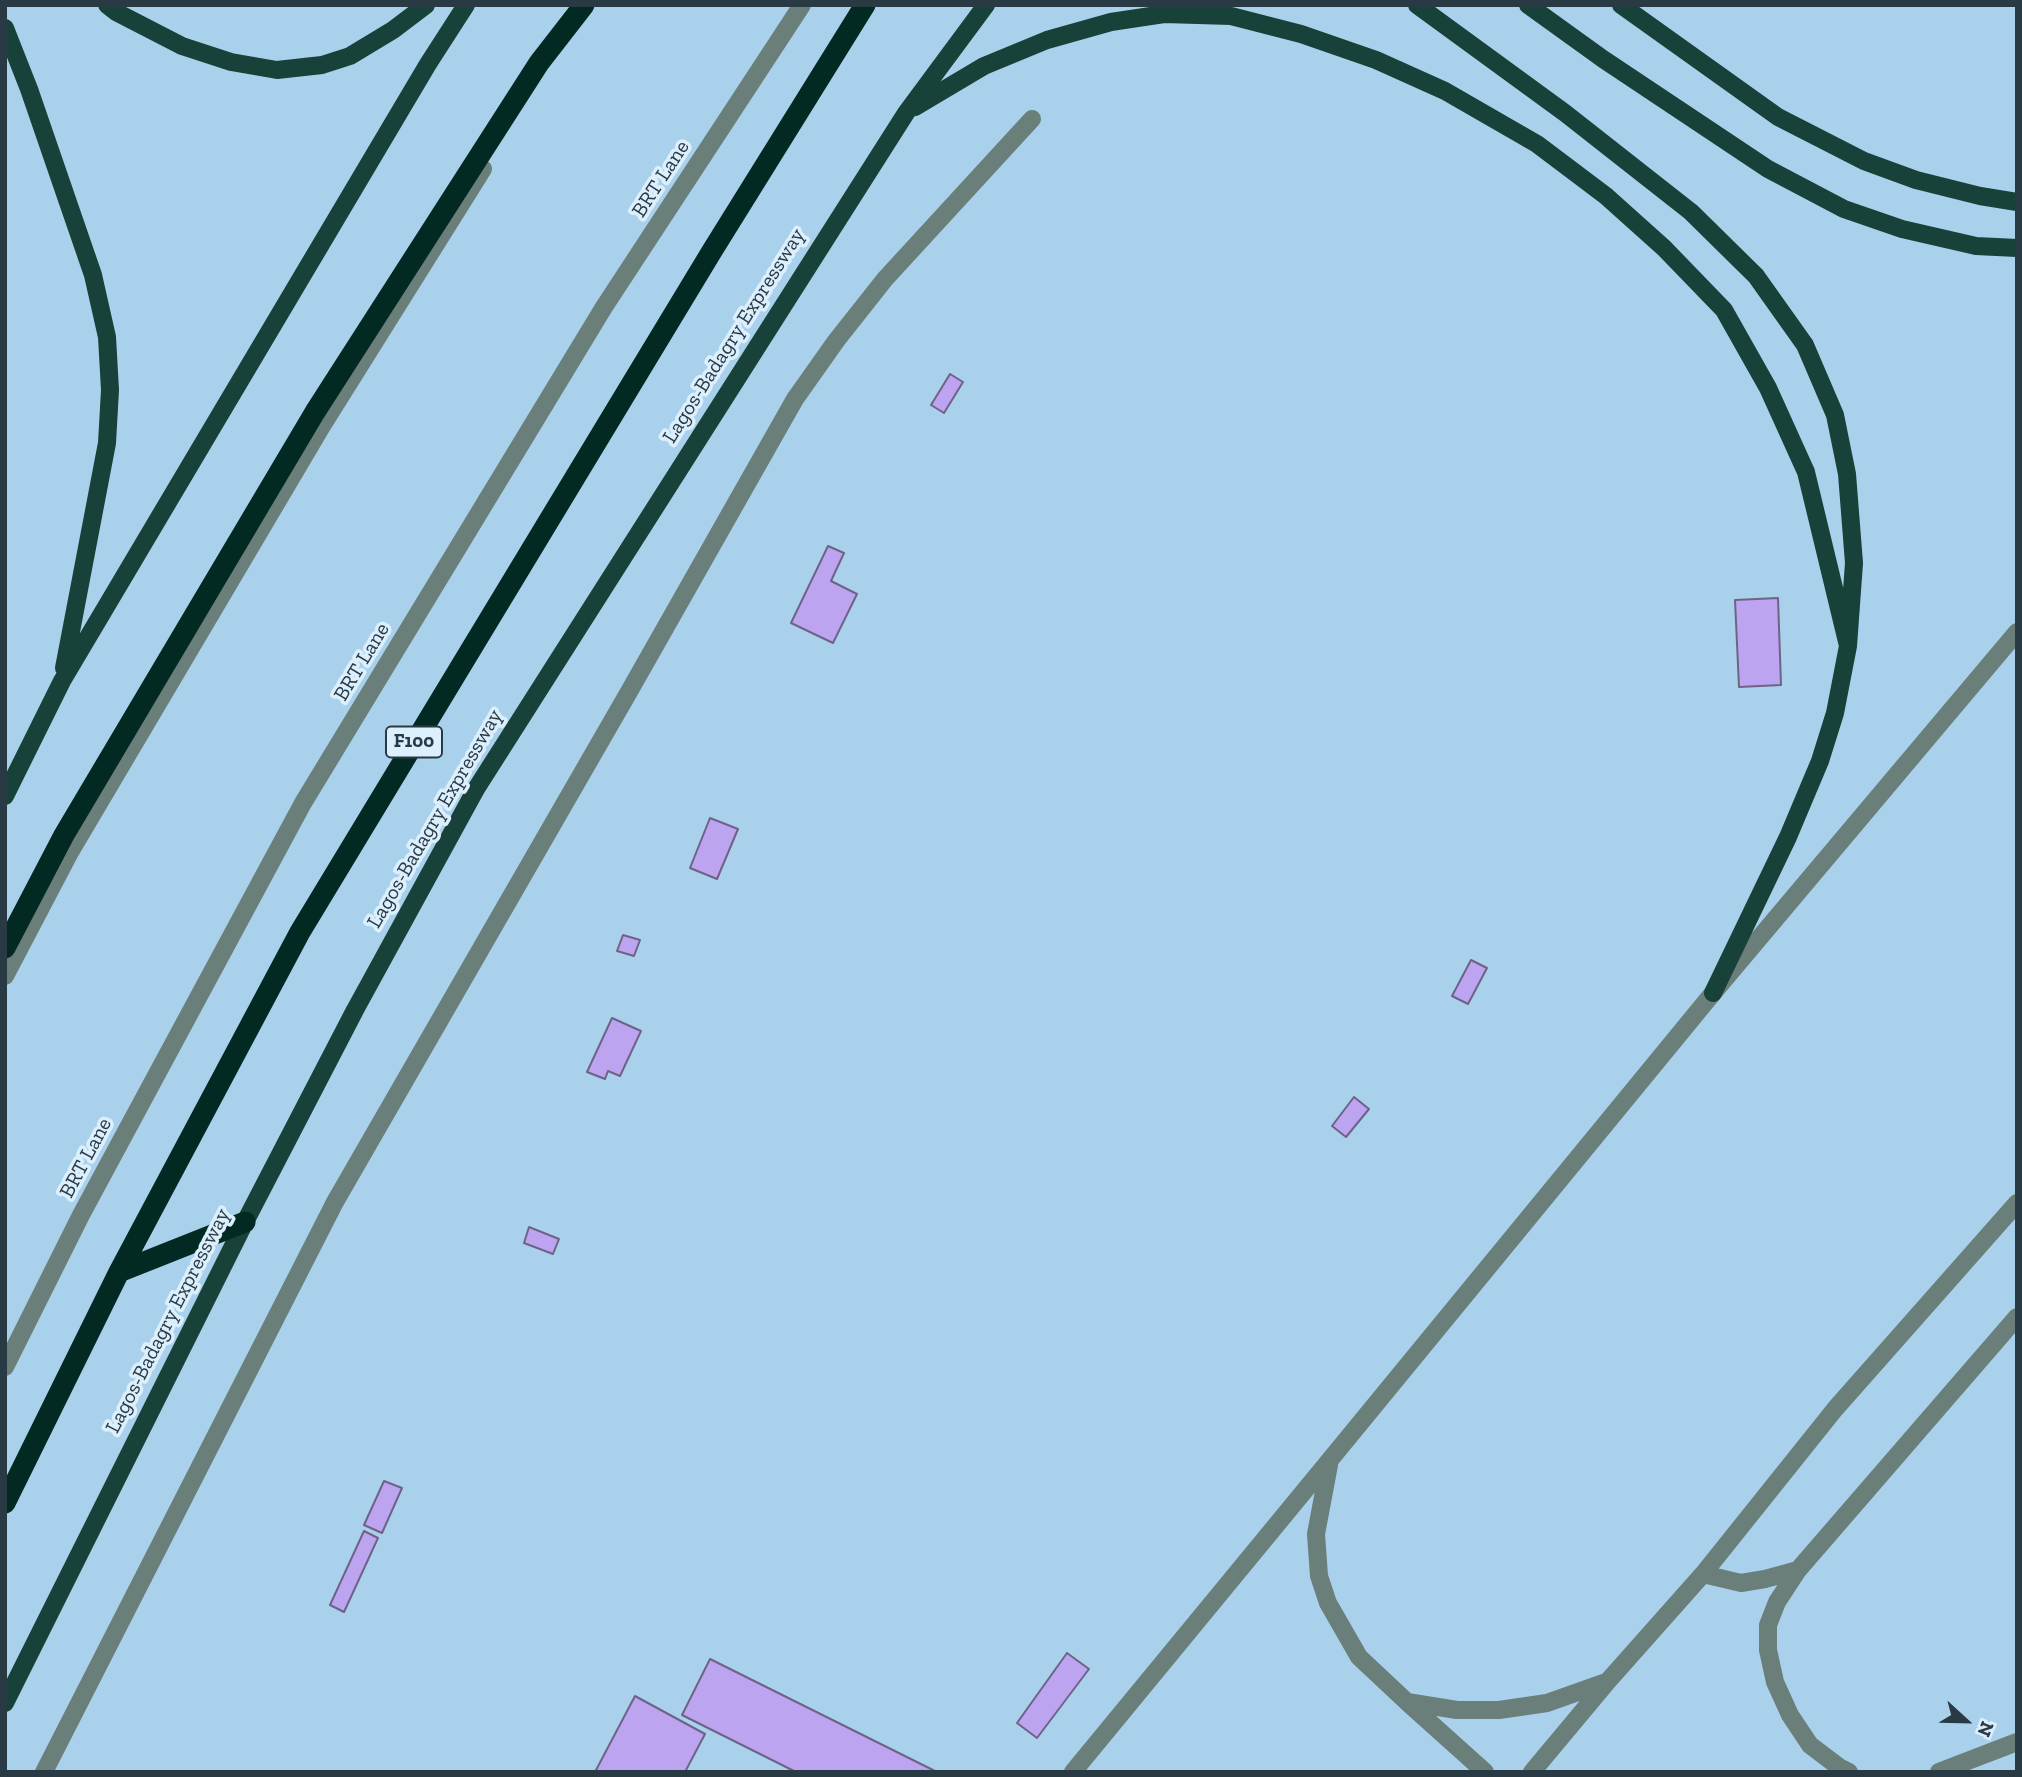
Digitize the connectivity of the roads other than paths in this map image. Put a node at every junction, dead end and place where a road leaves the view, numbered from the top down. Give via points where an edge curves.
1 (107, 5) edge
2 (426, 5) edge
3 (466, 5) edge
4 (584, 5) edge
5 (597, 5) edge
6 (802, 5) edge
7 (865, 5) edge
8 (986, 5) edge
9 (1417, 5) edge
10 (1528, 5) edge
11 (1620, 5) edge
12 (5, 28) edge
13 (906, 113) junction
14 (1032, 119) dead end
15 (2017, 202) edge
16 (2017, 248) edge
17 (2017, 632) edge
18 (1848, 646) junction
19 (62, 681) junction
20 (10, 779) edge
21 (5, 796) edge
22 (5, 948) edge
23 (5, 976) edge
24 (1713, 993) junction
25 (2017, 1203) edge
26 (245, 1222) junction
27 (119, 1272) junction
28 (2017, 1317) edge
29 (5, 1367) edge
30 (1329, 1461) junction
31 (5, 1503) edge
32 (1798, 1570) junction
33 (1703, 1574) junction
34 (1608, 1681) junction
35 (1408, 1702) junction
36 (5, 1703) edge
37 (2017, 1742) edge
38 (44, 1772) edge
39 (1073, 1772) edge
40 (1485, 1772) edge
41 (1532, 1772) edge
42 (1849, 1772) edge
43 (1939, 1772) edge

1 - 2 main road via 182,46 231,62 277,70 350,57
3 - 19 main road
4 - 22 highway via 539,63 315,412 64,835
5 - 23 street via 539,80 322,426 69,854
6 - 29 street, BRT Lane via 604,307 303,803 80,1215
7 - 27 highway, F100 via 300,932
8 - 13 main road, Lagos-Badagry Expressway
9 - 18 main road via 1691,212 1756,276 1805,345 1835,415 1847,474 1854,564
10 - 16 main road via 1768,169 1844,209 1902,229 1976,246
11 - 15 main road via 1778,117 1864,161 1916,180
12 - 19 main road via 93,275 107,337 108,429
13 - 18 main road via 984,66 1048,40 1111,22 1164,14 1231,16 1300,34 1446,91 1537,144 1606,196 1724,310 1768,388 1806,472
13 - 26 main road, Lagos-Badagry Expressway via 476,789
14 - 38 street via 885,279 795,399 335,1202
17 - 24 street
18 - 24 main road via 1820,761
19 - 20 main road
20 - 21 main road
24 - 30 street
25 - 33 street via 1835,1409
26 - 27 highway
26 - 36 main road, Lagos-Badagry Expressway
27 - 31 highway, F100
28 - 32 street
30 - 35 street via 1316,1534 1319,1576 1328,1603 1359,1657
30 - 39 street
32 - 33 street via 1741,1583
32 - 42 street via 1768,1625 1775,1682 1810,1745
33 - 34 street
34 - 35 street via 1547,1703 1499,1710 1457,1710
34 - 41 street
35 - 40 street
37 - 43 street

